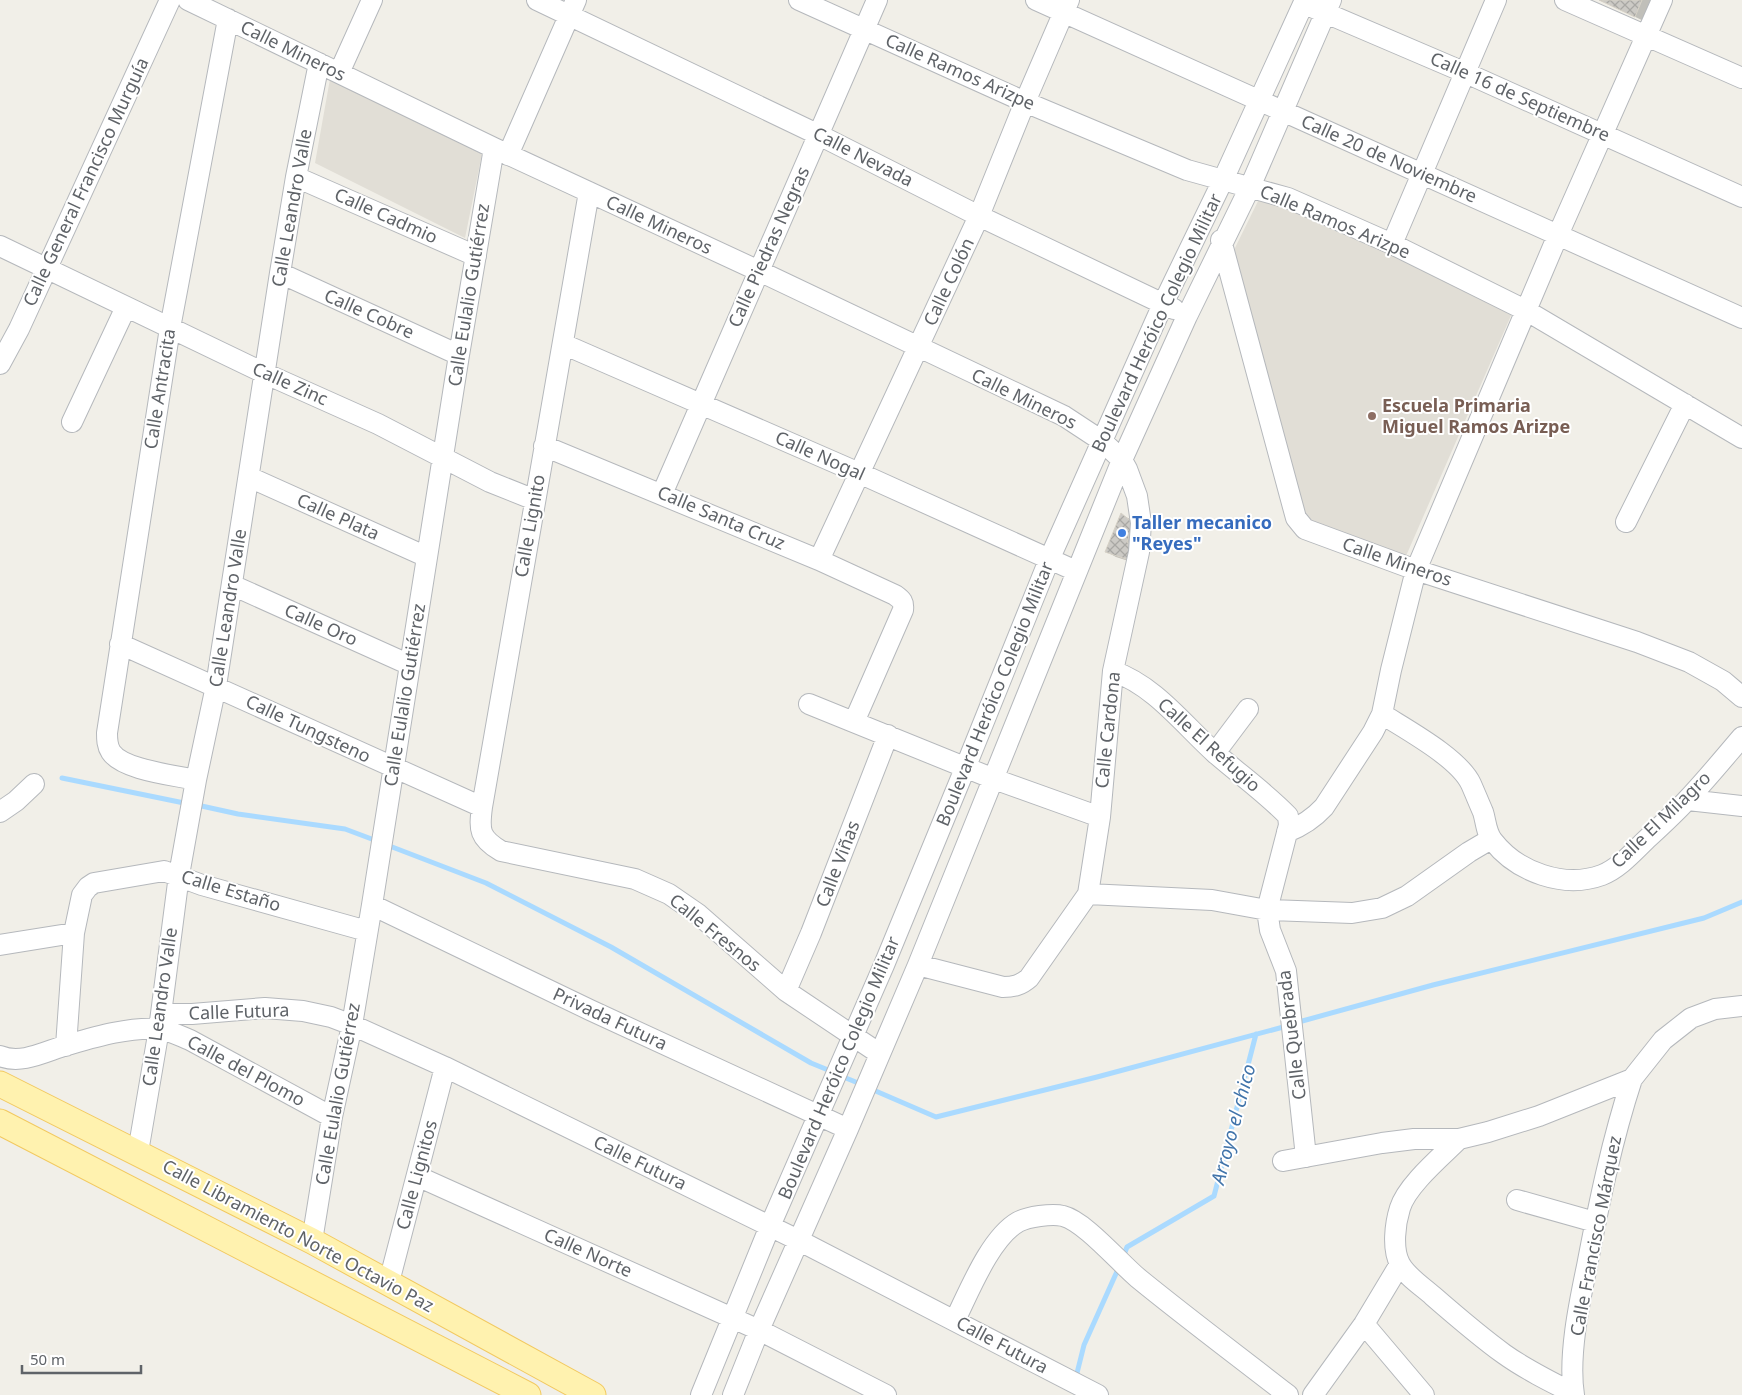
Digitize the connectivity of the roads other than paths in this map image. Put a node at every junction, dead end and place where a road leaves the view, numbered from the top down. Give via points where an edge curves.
1 (170, 0) edge
2 (188, 0) edge
3 (372, 0) edge
4 (537, 0) edge
5 (799, 0) edge
6 (877, 0) edge
7 (1036, 0) edge
8 (1496, 0) edge
9 (1565, 0) edge
10 (1662, 0) edge
11 (1301, 1) edge
12 (1066, 6) edge
13 (1329, 7) edge
14 (573, 8) edge
15 (228, 19) junction
16 (864, 28) junction
17 (1645, 36) junction
18 (319, 63) junction
19 (1466, 72) junction
20 (339, 73) junction
21 (1742, 78) edge
22 (1260, 100) junction
23 (1025, 102) junction
24 (1283, 111) junction
25 (1603, 134) junction
26 (819, 135) junction
27 (501, 151) junction
28 (1422, 174) junction
29 (296, 177) junction
30 (1223, 180) junction
31 (1250, 187) junction
32 (589, 192) junction
33 (1742, 197) edge
34 (1208, 210) junction
35 (979, 216) junction
36 (1558, 235) junction
37 (1223, 244) junction
38 (1392, 244) junction
39 (0, 246) edge
40 (476, 256) junction
41 (46, 268) junction
42 (759, 271) junction
43 (280, 273) junction
44 (1163, 304) junction
45 (126, 307) junction
46 (1527, 311) junction
47 (1187, 316) junction
48 (1742, 318) edge
49 (170, 328) junction
50 (563, 344) junction
51 (920, 347) junction
52 (459, 354) junction
53 (0, 364) edge
54 (264, 373) junction
55 (700, 404) junction
56 (1685, 404) junction
57 (72, 422) dead end
58 (1742, 438) edge
59 (1102, 441) junction
60 (544, 446) junction
61 (443, 458) junction
62 (1122, 460) junction
63 (859, 473) junction
64 (249, 476) junction
65 (662, 494) junction
66 (534, 500) junction
67 (1626, 522) dead end
68 (427, 557) junction
69 (820, 560) junction
70 (1049, 560) junction
71 (1416, 570) junction
72 (1076, 571) junction
73 (232, 585) junction
74 (120, 644) junction
75 (410, 665) junction
76 (1113, 671) junction
77 (216, 686) junction
78 (1742, 697) edge
79 (809, 704) dead end
80 (1248, 710) dead end
81 (1382, 714) junction
82 (854, 722) junction
83 (888, 735) junction
84 (1742, 737) edge
85 (1215, 753) junction
86 (966, 766) junction
87 (394, 768) junction
88 (994, 778) junction
89 (196, 780) junction
90 (34, 784) dead end
91 (1688, 800) junction
92 (1742, 806) edge
93 (482, 807) junction
94 (0, 812) edge
95 (1100, 817) junction
96 (1287, 832) junction
97 (1491, 839) junction
98 (501, 851) joint
99 (179, 875) junction
100 (1088, 894) junction
101 (372, 905) junction
102 (1267, 910) junction
103 (367, 931) junction
104 (74, 933) junction
105 (0, 945) edge
106 (918, 965) junction
107 (786, 992) junction
108 (1742, 1006) edge
109 (160, 1022) junction
110 (352, 1025) junction
111 (854, 1038) junction
112 (66, 1046) junction
113 (880, 1054) junction
114 (0, 1056) edge
115 (445, 1068) junction
116 (1632, 1079) junction
117 (0, 1084) edge
118 (819, 1115) junction
119 (332, 1117) junction
120 (0, 1122) edge
121 (848, 1129) junction
122 (1459, 1138) junction
123 (138, 1152) junction
124 (1306, 1157) junction
125 (1283, 1161) dead end
126 (417, 1176) junction
127 (1517, 1200) dead end
128 (1595, 1222) junction
129 (770, 1226) junction
130 (798, 1240) junction
131 (312, 1241) junction
132 (1400, 1264) junction
133 (389, 1282) junction
134 (732, 1318) junction
135 (954, 1320) junction
136 (1364, 1324) junction
137 (759, 1330) junction
138 (1574, 1394) edge
139 (528, 1395) edge
140 (594, 1395) edge
141 (701, 1395) edge
142 (733, 1395) edge
143 (886, 1395) edge
144 (1098, 1395) edge
145 (1288, 1395) edge
146 (1313, 1395) edge
147 (1424, 1395) edge

1 - 41 street, Calle General Francisco Murguía
2 - 15 street, Calle Mineros
3 - 20 street
4 - 14 street, Calle Nevada
5 - 16 street, Calle Ramos Arizpe
6 - 16 street, Calle Piedras Negras
7 - 12 street, Calle 20 de Noviembre
8 - 19 street
9 - 17 street
10 - 17 street
11 - 13 street, Calle 16 de Septiembre
11 - 22 street, Boulevard Heróico Colegio Militar
12 - 22 street, Calle 20 de Noviembre
12 - 23 street, Calle Colón
13 - 19 street, Calle 16 de Septiembre
13 - 24 street, Boulevard Heróico Colegio Militar
14 - 26 street, Calle Nevada
14 - 27 street, Calle Eulalio Gutiérrez
15 - 18 street, Calle Mineros
15 - 49 street, Calle Antracita
16 - 23 street, Calle Ramos Arizpe
16 - 26 street, Calle Piedras Negras
17 - 21 street
17 - 25 street
18 - 20 street, Calle Mineros
18 - 29 street, Calle Leandro Valle
19 - 25 street, Calle 16 de Septiembre
19 - 28 street
20 - 27 street, Calle Mineros
22 - 24 street, Calle 20 de Noviembre
22 - 30 street, Boulevard Heróico Colegio Militar
23 - 30 street, Calle Ramos Arizpe via 1187,170
23 - 35 street, Calle Colón
24 - 28 street, Calle 20 de Noviembre
24 - 31 street, Boulevard Heróico Colegio Militar
25 - 33 street, Calle 16 de Septiembre
25 - 36 street
26 - 35 street, Calle Nevada
26 - 42 street, Calle Piedras Negras
27 - 32 street, Calle Mineros
27 - 40 street, Calle Eulalio Gutiérrez
28 - 36 street, Calle 20 de Noviembre
28 - 38 street
29 - 40 street, Calle Cadmio
29 - 43 street, Calle Leandro Valle
30 - 31 street, Calle Ramos Arizpe
30 - 34 street, Boulevard Heróico Colegio Militar
31 - 37 street, Boulevard Heróico Colegio Militar
31 - 38 street, Calle Ramos Arizpe via 1288,198
32 - 42 street, Calle Mineros
32 - 50 street, Calle Lignito
34 - 37 street, Calle Mineros
34 - 44 street, Boulevard Heróico Colegio Militar
35 - 44 street, Calle Nevada
35 - 51 street, Calle Colón
36 - 46 street
36 - 48 street, Calle 20 de Noviembre
37 - 47 street, Boulevard Heróico Colegio Militar
37 - 71 street, Calle Mineros via 1300,525
38 - 46 street, Calle Ramos Arizpe
39 - 41 street, Calle Zinc
40 - 52 street, Calle Eulalio Gutiérrez
41 - 45 street, Calle Zinc
41 - 53 street, Calle General Francisco Murguía
42 - 51 street, Calle Mineros
42 - 55 street, Calle Piedras Negras
43 - 52 street, Calle Cobre
43 - 54 street, Calle Leandro Valle
44 - 47 street, Calle Nevada
44 - 59 street, Boulevard Heróico Colegio Militar
45 - 49 street, Calle Zinc
45 - 57 street
46 - 56 street, Calle Ramos Arizpe
46 - 71 street
47 - 62 street, Boulevard Heróico Colegio Militar
49 - 54 street, Calle Zinc
49 - 74 street, Calle Antracita
50 - 55 street, Calle Nogal
50 - 60 street, Calle Lignito
51 - 59 street, Calle Mineros via 1064,416
51 - 63 street, Calle Colón
52 - 61 street, Calle Eulalio Gutiérrez
54 - 61 street, Calle Zinc via 378,424
54 - 64 street, Calle Leandro Valle
55 - 63 street, Calle Nogal
55 - 65 street, Calle Piedras Negras
56 - 58 street, Calle Ramos Arizpe
56 - 67 street
59 - 62 street, Calle Mineros
59 - 70 street, Boulevard Heróico Colegio Militar
60 - 65 street, Calle Santa Cruz
60 - 66 street, Calle Lignito
61 - 66 street, Calle Zinc
61 - 68 street, Calle Eulalio Gutiérrez
62 - 72 street, Boulevard Heróico Colegio Militar
62 - 76 street, Calle Cardona via 1137,496 1142,523 1139,552
63 - 69 street, Calle Colón
63 - 70 street, Calle Nogal
64 - 68 street, Calle Plata
64 - 73 street, Calle Leandro Valle
65 - 69 street, Calle Santa Cruz
66 - 93 street, Calle Lignito
68 - 75 street, Calle Eulalio Gutiérrez
69 - 82 street, Calle Santa Cruz via 895,595 904,604
70 - 72 street, Calle Nogal
70 - 86 street, Boulevard Heróico Colegio Militar
71 - 78 street, Calle Mineros via 1689,662 1723,681
71 - 81 street
72 - 88 street, Boulevard Heróico Colegio Militar
73 - 75 street, Calle Oro
73 - 77 street, Calle Leandro Valle
74 - 77 street, Calle Tungsteno
74 - 89 street, Calle Antracita via 107,733 110,750 127,765
75 - 87 street, Calle Eulalio Gutiérrez
76 - 85 street, Calle El Refugio via 1142,685
76 - 95 street, Calle Cardona
77 - 87 street, Calle Tungsteno
77 - 89 street, Calle Leandro Valle
79 - 82 street
80 - 85 street
81 - 96 street via 1324,807 1305,824
81 - 97 street via 1442,753 1459,768 1470,782
82 - 83 street
83 - 86 street
83 - 107 street, Calle Viñas
84 - 91 street, Calle El Milagro
85 - 96 street, Calle El Refugio via 1288,816
86 - 88 street
86 - 111 street, Boulevard Heróico Colegio Militar
87 - 93 street, Calle Tungsteno
87 - 101 street, Calle Eulalio Gutiérrez
88 - 95 street
88 - 106 street, Boulevard Heróico Colegio Militar
89 - 99 street, Calle Leandro Valle
90 - 94 street
91 - 92 street
91 - 97 street, Calle El Milagro via 1627,858 1603,875 1581,880 1559,880 1538,873 1516,862
93 - 98 street, Calle Lignito via 480,826 483,836
95 - 100 street, Calle Cardona
96 - 102 street, Calle Quebrada
97 - 102 street via 1407,896 1382,908 1352,913
98 - 107 street, Calle Fresnos via 636,879 669,894 698,914
99 - 103 street, Calle Estaño via 202,885
99 - 104 street, Calle Estaño via 164,871 88,887 82,895
99 - 109 street, Calle Leandro Valle
100 - 102 street via 1212,900
100 - 106 street, Calle Cardona via 1023,984 1003,987
101 - 103 street, Calle Eulalio Gutiérrez
101 - 118 street, Privada Futura
102 - 124 street, Calle Quebrada via 1270,930 1286,971
103 - 110 street, Calle Eulalio Gutiérrez
104 - 105 street
104 - 112 street
106 - 113 street, Boulevard Heróico Colegio Militar
107 - 111 street, Calle Fresnos
108 - 116 street via 1715,1009 1690,1018 1663,1040
109 - 110 street, Calle Futura via 264,1008 303,1010
109 - 112 street, Calle Futura
109 - 119 street, Calle del Plomo via 173,1033
109 - 123 street, Calle Leandro Valle
110 - 115 street, Calle Futura
110 - 119 street, Calle Eulalio Gutiérrez
111 - 113 street, Calle Fresnos
111 - 118 street, Boulevard Heróico Colegio Militar
112 - 114 street, Calle Futura via 21,1058
113 - 121 street, Boulevard Heróico Colegio Militar
115 - 126 street, Calle Lignitos
115 - 129 street, Calle Futura
116 - 122 street via 1539,1116
116 - 128 street, Calle Francisco Márquez
117 - 123 main road, Calle Libramiento Norte Octavio Paz
118 - 121 street, Privada Futura
118 - 129 street, Boulevard Heróico Colegio Militar
119 - 131 street, Calle Eulalio Gutiérrez
120 - 139 main road, Calle Libramiento Norte Octavio Paz
121 - 130 street, Boulevard Heróico Colegio Militar
122 - 124 street via 1414,1139
122 - 132 street via 1412,1186 1400,1206 1396,1229 1396,1254
123 - 131 main road, Calle Libramiento Norte Octavio Paz
124 - 125 street
126 - 133 street, Calle Lignitos
126 - 134 street, Calle Norte
127 - 128 street
128 - 138 street, Calle Francisco Márquez via 1578,1313
129 - 130 street, Calle Futura
129 - 134 street, Boulevard Heróico Colegio Militar
130 - 135 street, Calle Futura
130 - 137 street, Boulevard Heróico Colegio Militar
131 - 133 main road, Calle Libramiento Norte Octavio Paz
132 - 136 street
132 - 138 street via 1460,1320 1504,1354
133 - 140 main road, Calle Libramiento Norte Octavio Paz
134 - 137 street, Calle Norte
134 - 141 street, Boulevard Heróico Colegio Militar
135 - 144 street, Calle Futura
135 - 145 street via 986,1258 1004,1235 1018,1222 1042,1216 1062,1216 1078,1222 1137,1277
136 - 146 street
136 - 147 street
137 - 142 street, Boulevard Heróico Colegio Militar
137 - 143 street, Calle Norte

